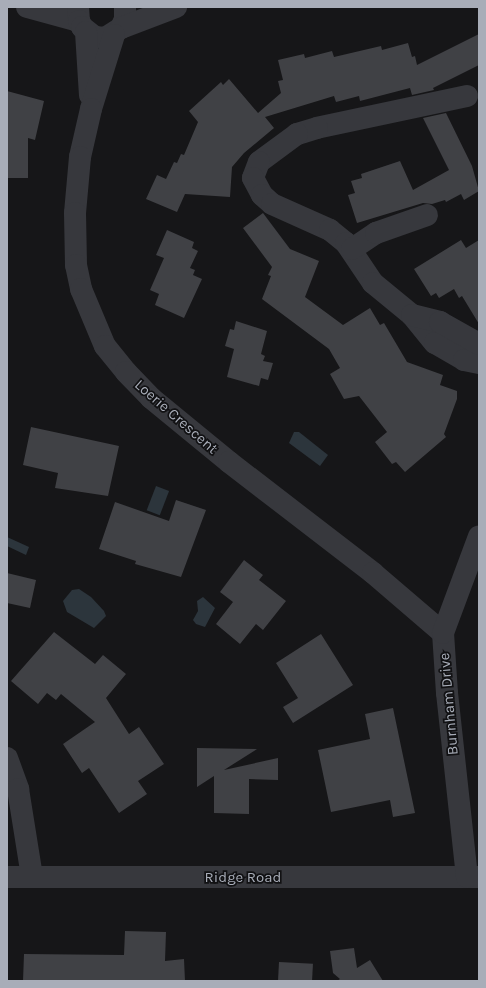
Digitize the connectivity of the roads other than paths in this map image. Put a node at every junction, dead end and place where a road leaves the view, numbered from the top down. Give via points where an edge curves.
1 (125, 7) edge
2 (176, 7) edge
3 (33, 8) edge
4 (81, 20) edge
5 (118, 31) junction
6 (467, 96) dead end
7 (91, 109) junction
8 (427, 215) dead end
9 (352, 249) junction
10 (412, 315) junction
11 (473, 335) edge
12 (451, 353) junction
13 (479, 364) edge
14 (479, 536) edge
15 (443, 633) junction
16 (7, 758) edge
17 (32, 876) junction
18 (7, 877) edge
19 (473, 877) edge

1 - 5 street, Loerie Crescent via 125,20
2 - 5 street
3 - 4 street
4 - 5 street via 105,38
4 - 7 street, Loerie Crescent
5 - 7 street, Loerie Crescent
6 - 9 street via 297,134 259,162 253,178 262,195 272,204 330,230
7 - 15 street, Loerie Crescent via 78,173 75,212 76,265 87,306 105,346 151,398 229,462 367,568
8 - 9 street via 376,233
9 - 10 street via 372,283
10 - 11 street via 440,322
10 - 12 street via 435,343
11 - 12 street
12 - 13 street
14 - 15 street, Burnham Drive
15 - 19 street, Burnham Drive via 447,693
16 - 17 street via 18,790
17 - 18 street, Ridge Road
17 - 19 street, Ridge Road via 204,879

